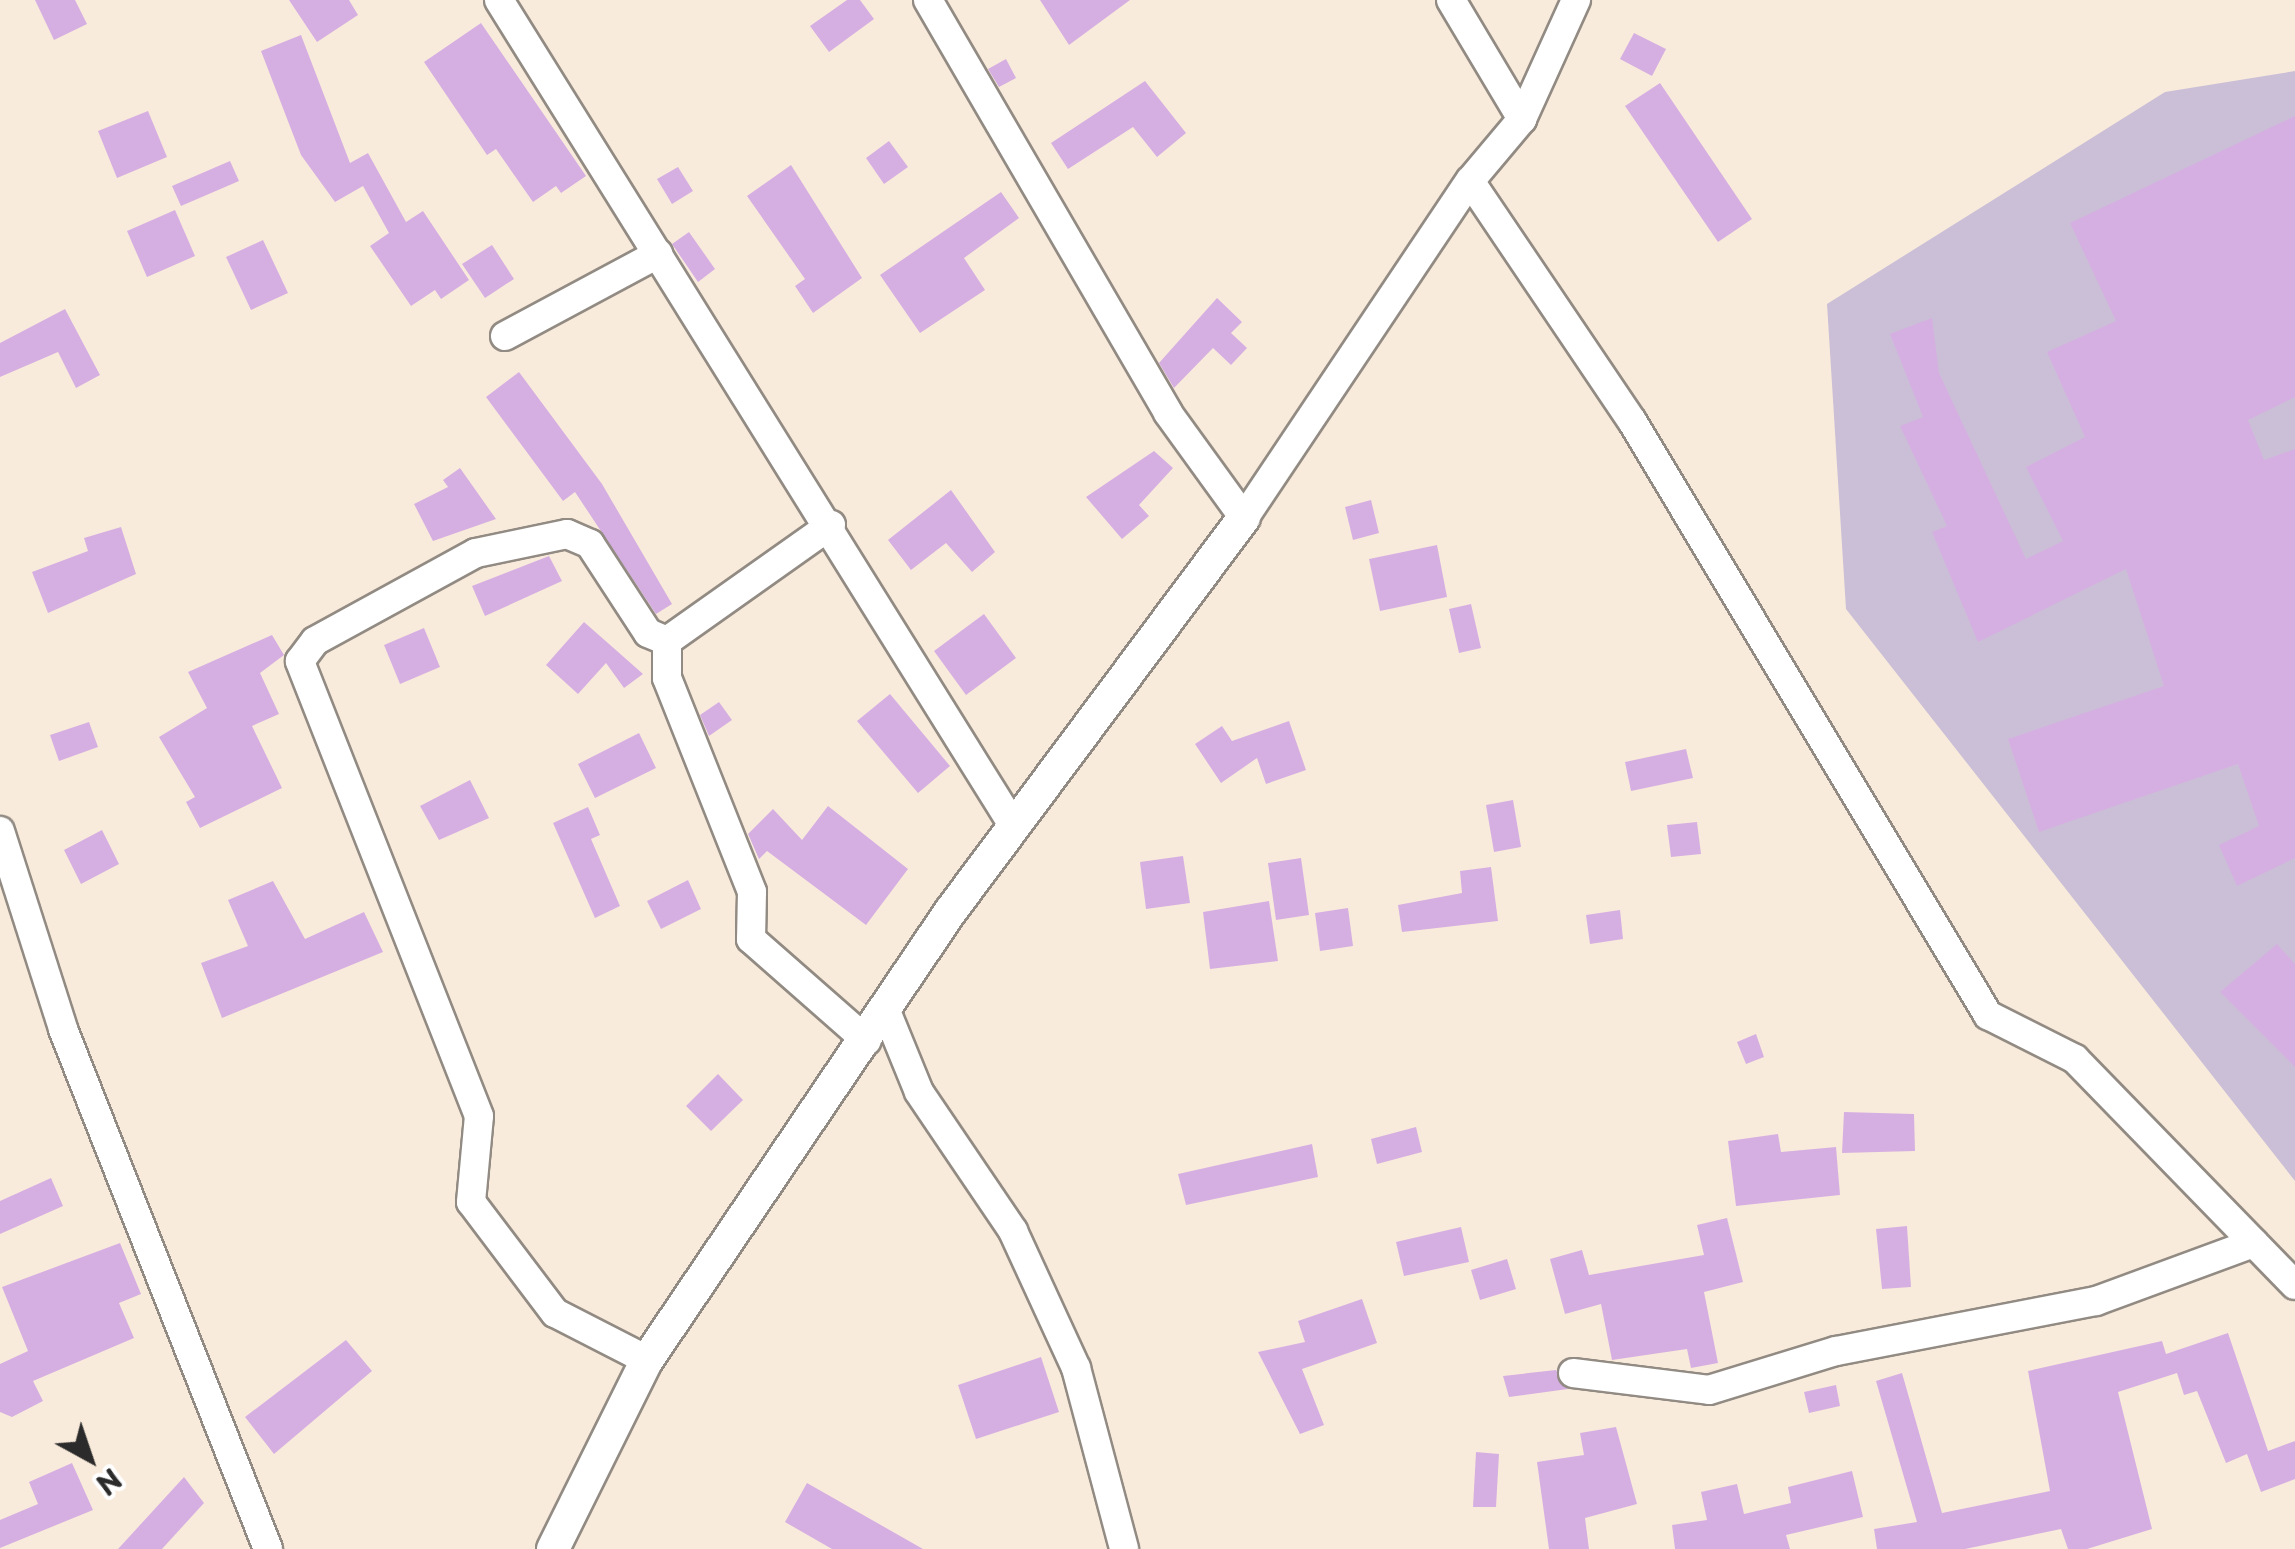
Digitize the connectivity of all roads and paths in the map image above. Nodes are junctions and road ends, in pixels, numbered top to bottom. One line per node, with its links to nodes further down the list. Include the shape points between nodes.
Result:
1 (499, 0): 7 (street)
2 (928, 0): 9 (street, via 1168,413)
3 (1451, 0): 5 (street)
4 (1576, 0): 5 (street)
5 (1522, 119): 6 (street)
6 (1470, 181): 9 (street); 16 (street, via 1632,421 1988,1015 2075,1059)
7 (658, 254): 8 (street); 10 (street)
8 (505, 336)
9 (1244, 518): 12 (street)
10 (832, 525): 11 (street); 12 (street)
11 (666, 641): 15 (street, via 667,678 752,892 752,940); 18 (street, via 648,633 590,544 567,534 476,554 315,641 300,661 479,1116 471,1202 555,1313)
12 (1013, 825): 14 (street)
13 (0, 831): 21 (street, via 62,1029)
14 (886, 1011): 15 (street); 20 (street, via 919,1092 1012,1231 1076,1368)
15 (867, 1041): 18 (street)
16 (2254, 1242): 17 (street); 19 (street, via 2096,1301 1836,1350 1708,1390)
17 (2295, 1285)
18 (647, 1360): 22 (street)
19 (1574, 1373)
20 (1117, 1545)
21 (268, 1549)
22 (553, 1549)

